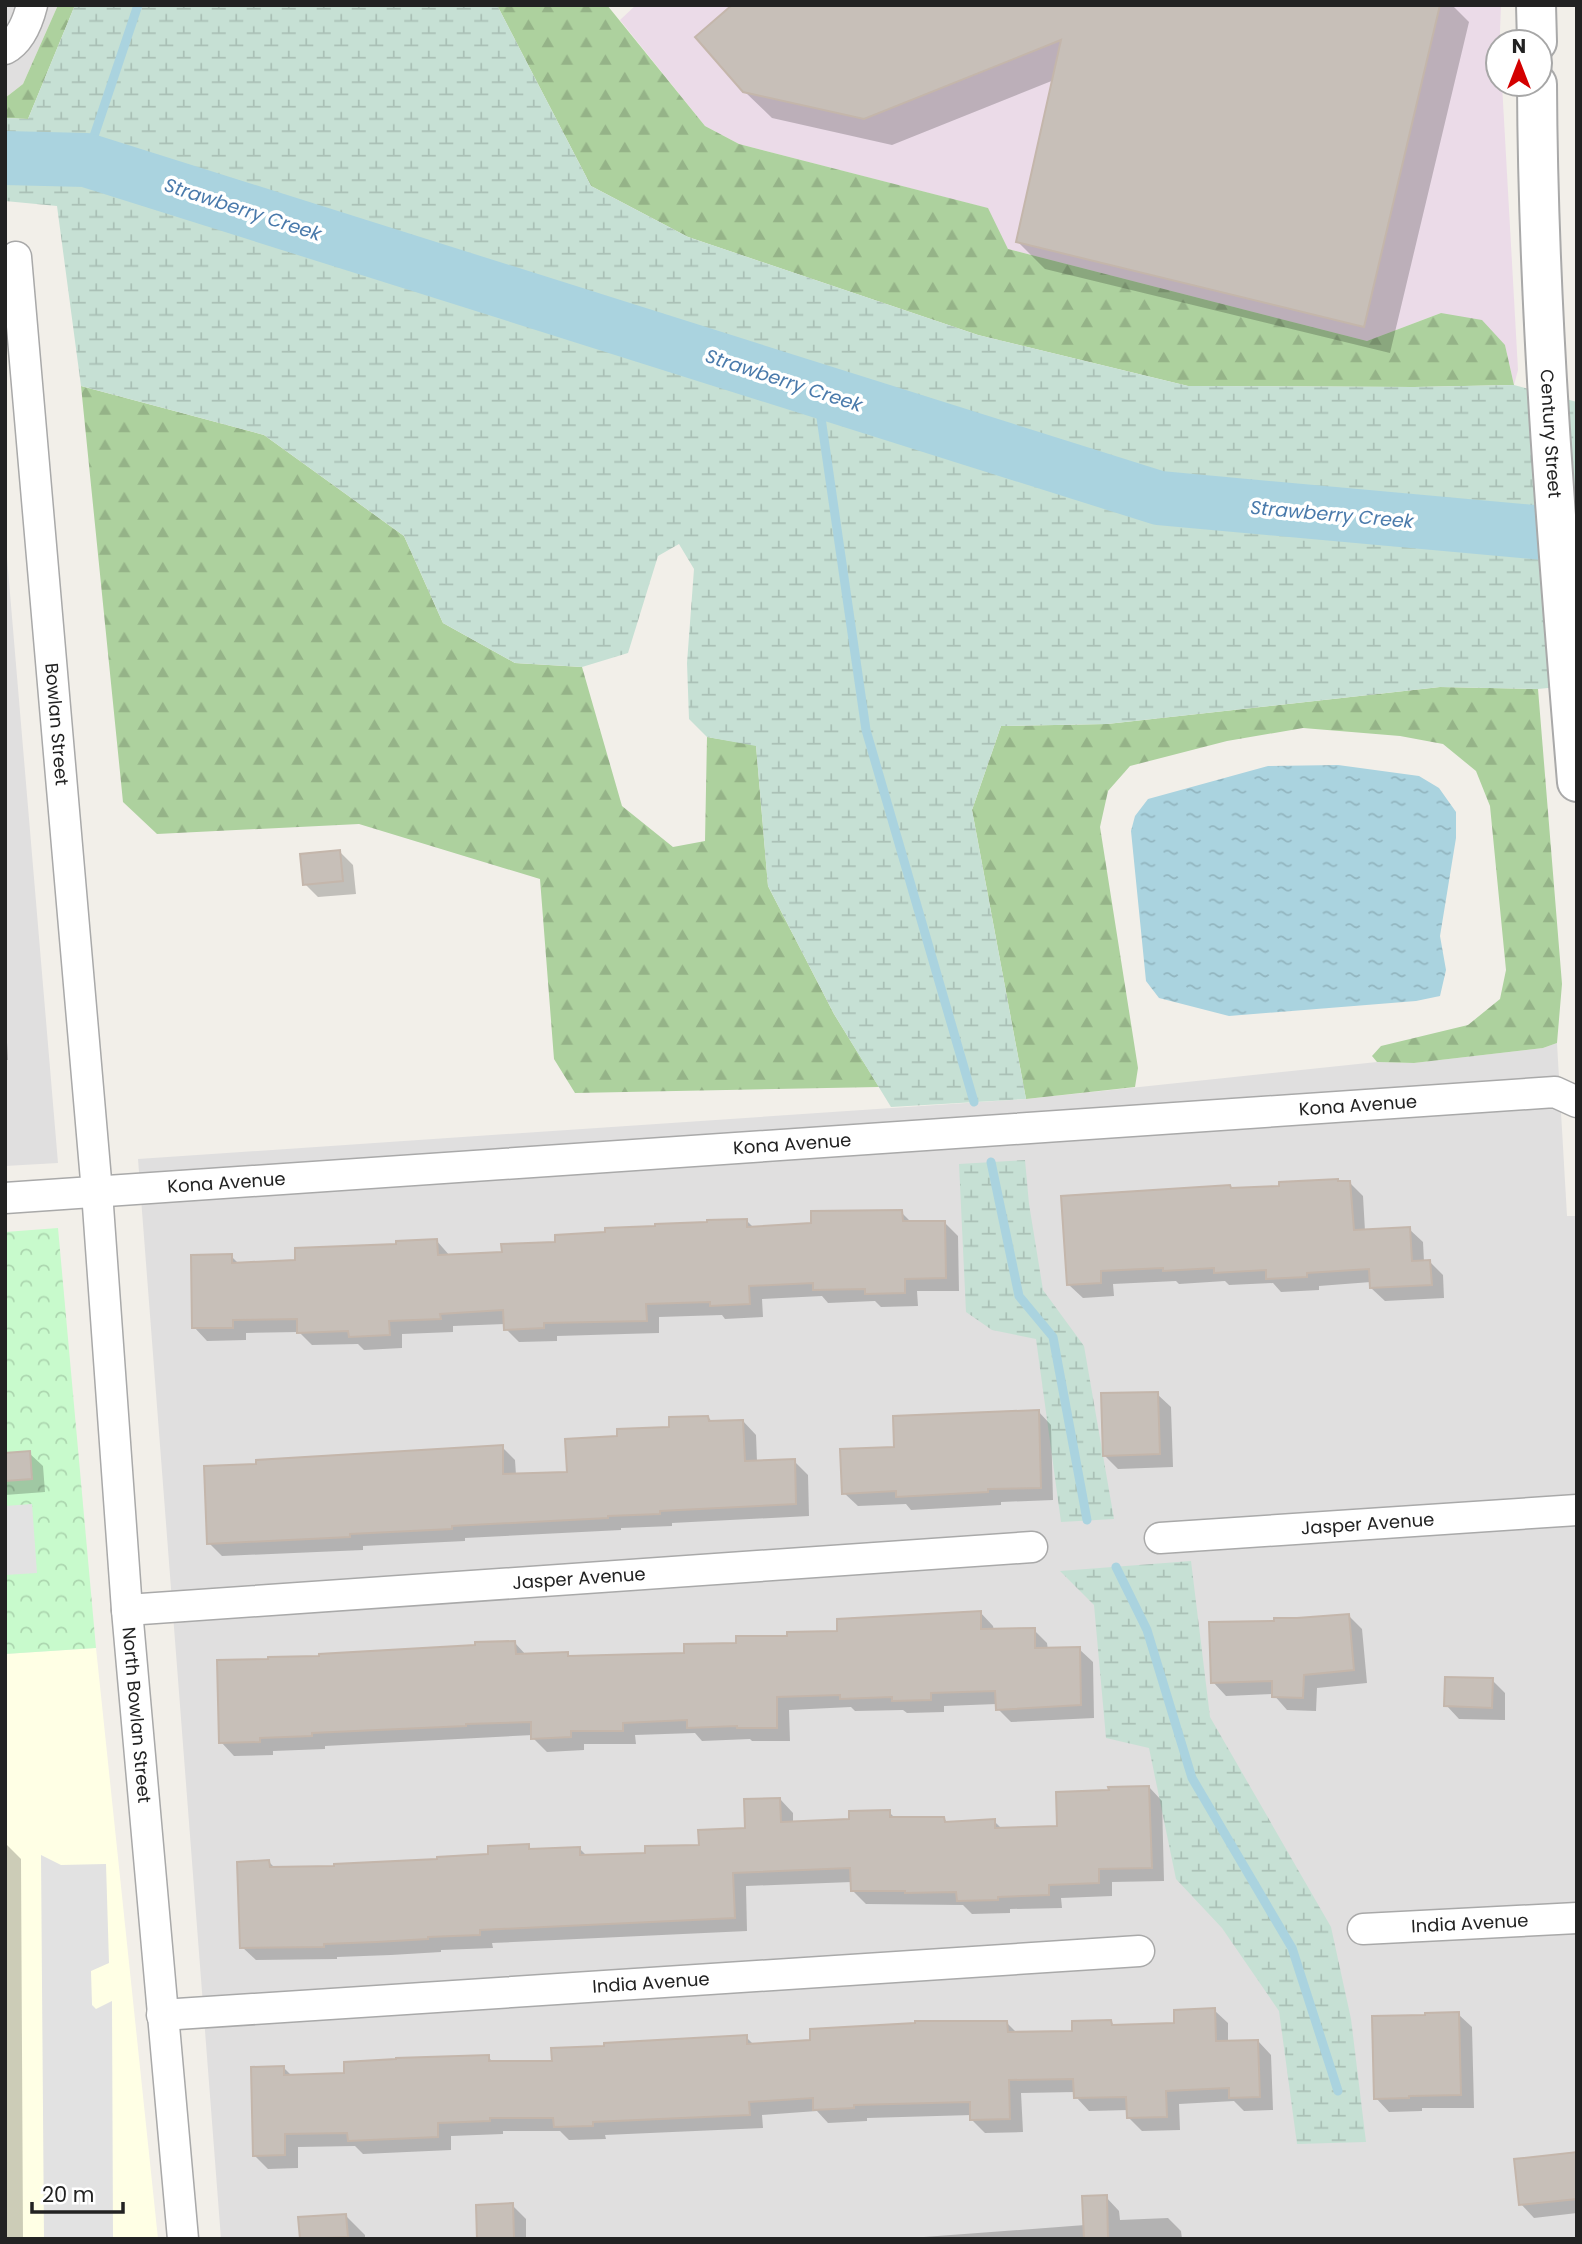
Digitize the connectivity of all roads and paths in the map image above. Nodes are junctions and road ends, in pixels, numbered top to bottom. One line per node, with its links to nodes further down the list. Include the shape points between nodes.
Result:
1 (32, 5): 4 (street, via 28,22)
2 (1536, 5): 3 (street)
3 (1536, 28)
4 (5, 49)
5 (1537, 98): 7 (street, Century Street, via 1548,386)
6 (16, 257): 9 (street, Bowlan Street)
7 (1577, 782)
8 (1577, 1102): 9 (street, Kona Avenue, via 1555,1092)
9 (97, 1192): 10 (street, Kona Avenue); 14 (street, North Bowlan Street)
10 (5, 1198)
11 (1577, 1510): 12 (street, Jasper Avenue)
12 (1160, 1538)
13 (1032, 1547): 14 (street, Jasper Avenue)
14 (127, 1610): 18 (street, North Bowlan Street)
15 (1577, 1917): 16 (street, India Avenue)
16 (1363, 1929)
17 (1139, 1951): 18 (street, India Avenue)
18 (162, 2015): 19 (street, North Bowlan Street)
19 (183, 2239)

